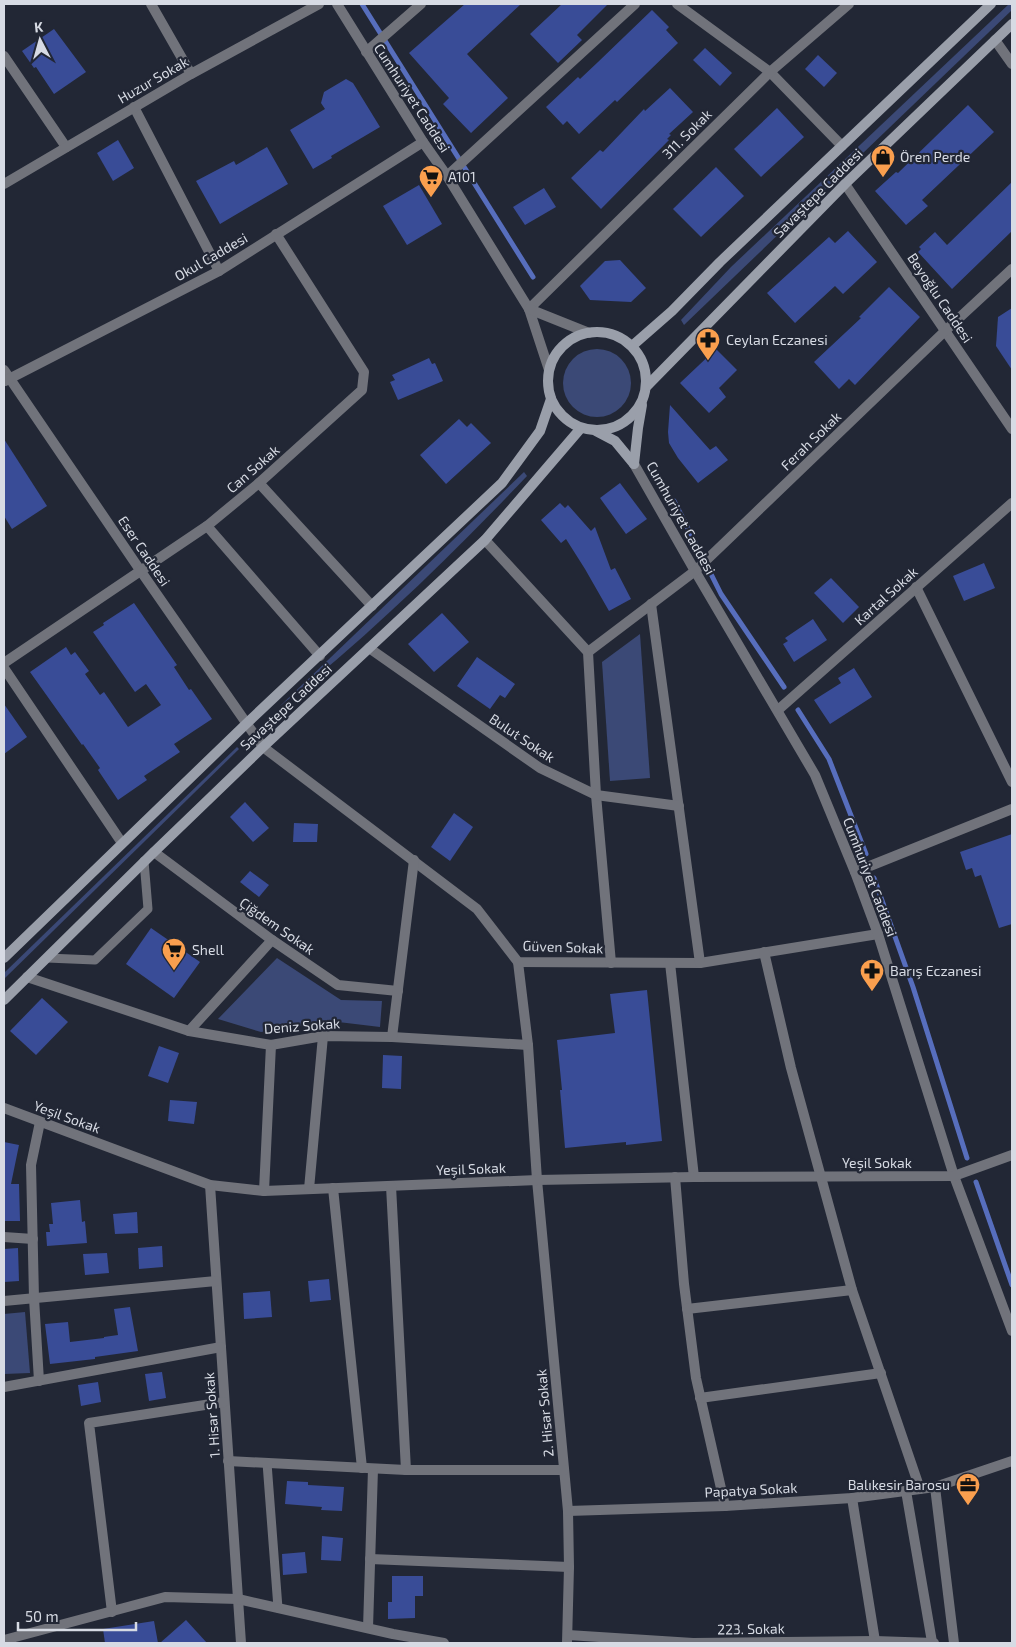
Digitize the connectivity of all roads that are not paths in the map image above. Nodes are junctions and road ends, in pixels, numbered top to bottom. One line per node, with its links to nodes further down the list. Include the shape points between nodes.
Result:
1 (151, 4): 15 (street)
2 (319, 4): 15 (street, Huzur Sokak)
3 (337, 4): 11 (street, Cumhuriyet Caddesi)
4 (421, 4): 11 (street)
5 (635, 4): 20 (street)
6 (677, 4): 14 (street)
7 (849, 4): 14 (street, 311. Sokak)
8 (991, 4): 18 (main road, Savaştepe Caddesi)
9 (1012, 24): 10 (main road, Savaştepe Caddesi)
10 (995, 40): 13 (street); 22 (main road, Savaştepe Caddesi)
11 (366, 52): 17 (street, Cumhuriyet Caddesi)
12 (4, 56): 19 (street)
13 (1012, 64)
14 (770, 72): 18 (street); 26 (street, 311. Sokak)
15 (191, 74): 16 (street, Huzur Sokak)
16 (134, 107): 19 (street, Huzur Sokak); 24 (street)
17 (423, 142): 20 (street, Cumhuriyet Caddesi); 23 (street, Okul Caddesi)
18 (842, 146): 29 (main road, Savaştepe Caddesi)
19 (66, 147): 21 (street, Huzur Sokak)
20 (447, 176): 26 (street, Cumhuriyet Caddesi)
21 (4, 184)
22 (845, 184): 27 (street, Beyoğlu Caddesi); 32 (main road, Savaştepe Caddesi)
23 (276, 234): 24 (street, Okul Caddesi); 39 (street, Can Sokak, via 364,372 362,390)
24 (219, 270): 31 (street, Okul Caddesi)
25 (1012, 270): 27 (street, Ferah Sokak)
26 (528, 309): 28 (street); 30 (street, Cumhuriyet Caddesi)
27 (946, 331): 36 (street, Beyoğlu Caddesi); 44 (street, Ferah Sokak)
28 (589, 333): 29 (main road, via 620,337); 30 (main road, via 575,337 564,346 554,357)
29 (632, 346): 32 (main road, via 646,371)
30 (549, 370): 33 (main road)
31 (6, 377): 43 (street, Eser Caddesi)
32 (647, 386): 34 (main road)
33 (551, 399): 35 (main road, via 568,422); 47 (main road, Savaştepe Caddesi, via 540,431 502,483)
34 (643, 400): 37 (main road, via 624,423); 38 (main road)
35 (581, 428): 37 (main road); 42 (main road, Savaştepe Caddesi)
36 (1012, 429)
37 (596, 431): 38 (main road, via 614,442)
38 (634, 464): 44 (street, Cumhuriyet Caddesi)
39 (259, 483): 41 (street, Can Sokak); 47 (street)
40 (1012, 502): 45 (street, Kartal Sokak)
41 (206, 526): 43 (street, Can Sokak); 50 (street)
42 (485, 540): 48 (main road, Savaştepe Caddesi); 49 (street)
43 (140, 570): 51 (street, Can Sokak); 54 (street, Eser Caddesi)
44 (695, 571): 46 (street, Ferah Sokak); 53 (street, Cumhuriyet Caddesi)
45 (916, 587): 53 (street, Kartal Sokak); 56 (street)
46 (651, 604): 49 (street, Ferah Sokak); 58 (street)
47 (372, 606): 50 (main road, Savaştepe Caddesi)
48 (369, 648): 55 (main road, Savaştepe Caddesi); 57 (street, Bulut Sokak, via 540,768)
49 (588, 652): 57 (street)
50 (320, 656): 54 (main road, Savaştepe Caddesi)
51 (4, 663)
52 (4, 668): 60 (street)
53 (778, 710): 64 (street, Cumhuriyet Caddesi, via 815,775)
54 (246, 724): 55 (street, Eser Caddesi); 60 (main road, Savaştepe Caddesi)
55 (263, 747): 61 (main road, Savaştepe Caddesi); 62 (street, Güven Sokak)
56 (1012, 782)
57 (596, 795): 58 (street, Bulut Sokak); 71 (street)
58 (679, 806): 73 (street)
59 (1012, 809): 64 (street)
60 (122, 843): 68 (main road, Savaştepe Caddesi)
61 (154, 852): 63 (main road, Savaştepe Caddesi); 66 (street, Çiğdem Sokak)
62 (414, 860): 70 (street, Güven Sokak, via 477,909); 75 (street)
63 (144, 862): 69 (main road, Savaştepe Caddesi); 69 (lane, via 148,909 95,960)
64 (855, 872): 65 (street, Cumhuriyet Caddesi)
65 (878, 934): 67 (street, Güven Sokak); 86 (street, Cumhuriyet Caddesi)
66 (272, 940): 75 (street, Çiğdem Sokak, via 338,985); 77 (street)
67 (764, 952): 73 (street, Güven Sokak); 85 (street, via 791,1068)
68 (5, 953)
69 (47, 958): 74 (main road, Savaştepe Caddesi)
70 (518, 962): 71 (street, Güven Sokak); 81 (street, 2. Hisar Sokak)
71 (610, 963): 72 (street, Güven Sokak)
72 (670, 963): 73 (street, Güven Sokak); 88 (street)
73 (700, 963)
74 (27, 978): 76 (main road, Savaştepe Caddesi); 77 (street, Deniz Sokak)
75 (398, 992): 79 (street)
76 (4, 1000)
77 (189, 1031): 80 (street, Deniz Sokak)
78 (323, 1036): 79 (street, Deniz Sokak); 80 (street, Deniz Sokak); 93 (street)
79 (392, 1037): 81 (street, Deniz Sokak)
80 (271, 1044): 94 (street)
81 (528, 1045): 89 (street, 2. Hisar Sokak)
82 (4, 1108): 83 (street, Yeşil Sokak)
83 (40, 1122): 90 (street, Yeşil Sokak); 96 (street, via 31,1165)
84 (1012, 1155): 86 (street, Yeşil Sokak)
85 (822, 1176): 86 (street, Yeşil Sokak); 88 (street, Yeşil Sokak); 98 (street)
86 (954, 1176): 102 (street, Cumhuriyet Caddesi)
87 (675, 1177): 88 (street, Yeşil Sokak); 89 (street, Yeşil Sokak); 101 (street)
88 (694, 1177)
89 (537, 1180): 91 (street, Yeşil Sokak); 115 (street, 2. Hisar Sokak)
90 (210, 1185): 94 (street, Yeşil Sokak); 97 (street, 1. Hisar Sokak)
91 (391, 1186): 92 (street, Yeşil Sokak); 114 (street)
92 (332, 1188): 93 (street, Yeşil Sokak); 112 (street)
93 (309, 1189): 94 (street, Yeşil Sokak)
94 (264, 1191)
95 (4, 1237): 96 (street)
96 (33, 1239): 99 (street)
97 (216, 1281): 99 (street); 103 (street, 1. Hisar Sokak)
98 (852, 1290): 101 (street); 104 (street)
99 (34, 1298): 100 (street); 105 (street)
100 (4, 1301)
101 (687, 1309): 107 (street)
102 (1012, 1331)
103 (221, 1347): 105 (street); 108 (street, 1. Hisar Sokak)
104 (881, 1373): 107 (street); 117 (street)
105 (39, 1381): 106 (street)
106 (4, 1387)
107 (700, 1398): 120 (street)
108 (224, 1402): 109 (street, 1. Hisar Sokak); 126 (street, via 89,1423)
109 (228, 1461): 111 (street); 124 (street, 1. Hisar Sokak)
110 (1012, 1461): 116 (street, Papatya Sokak)
111 (267, 1463): 112 (street); 125 (lane)
112 (362, 1468): 113 (street)
113 (373, 1469): 114 (street); 122 (street)
114 (406, 1470): 115 (street)
115 (564, 1470): 121 (street, 2. Hisar Sokak)
116 (935, 1487): 117 (street, Papatya Sokak); 137 (street)
117 (920, 1489): 118 (street, Papatya Sokak)
118 (906, 1491): 119 (street, Papatya Sokak); 136 (street)
119 (852, 1498): 120 (street, Papatya Sokak); 131 (street)
120 (725, 1506): 121 (street, Papatya Sokak)
121 (568, 1511): 123 (street, 2. Hisar Sokak)
122 (370, 1559): 123 (street); 127 (street)
123 (569, 1567): 129 (street, 2. Hisar Sokak)
124 (238, 1599): 125 (street); 126 (street, via 165,1597); 133 (street, 1. Hisar Sokak)
125 (278, 1608): 127 (street)
126 (112, 1612): 130 (street)
127 (368, 1628): 128 (street)
128 (392, 1638): 134 (street)
129 (568, 1639): 135 (street, 223. Sokak)
130 (4, 1640)
131 (875, 1641): 132 (street, 223. Sokak); 135 (street, 223. Sokak)
132 (901, 1642): 136 (street, 223. Sokak)
133 (241, 1643)
134 (444, 1643)
135 (693, 1643)
136 (933, 1643)
137 (954, 1643)

